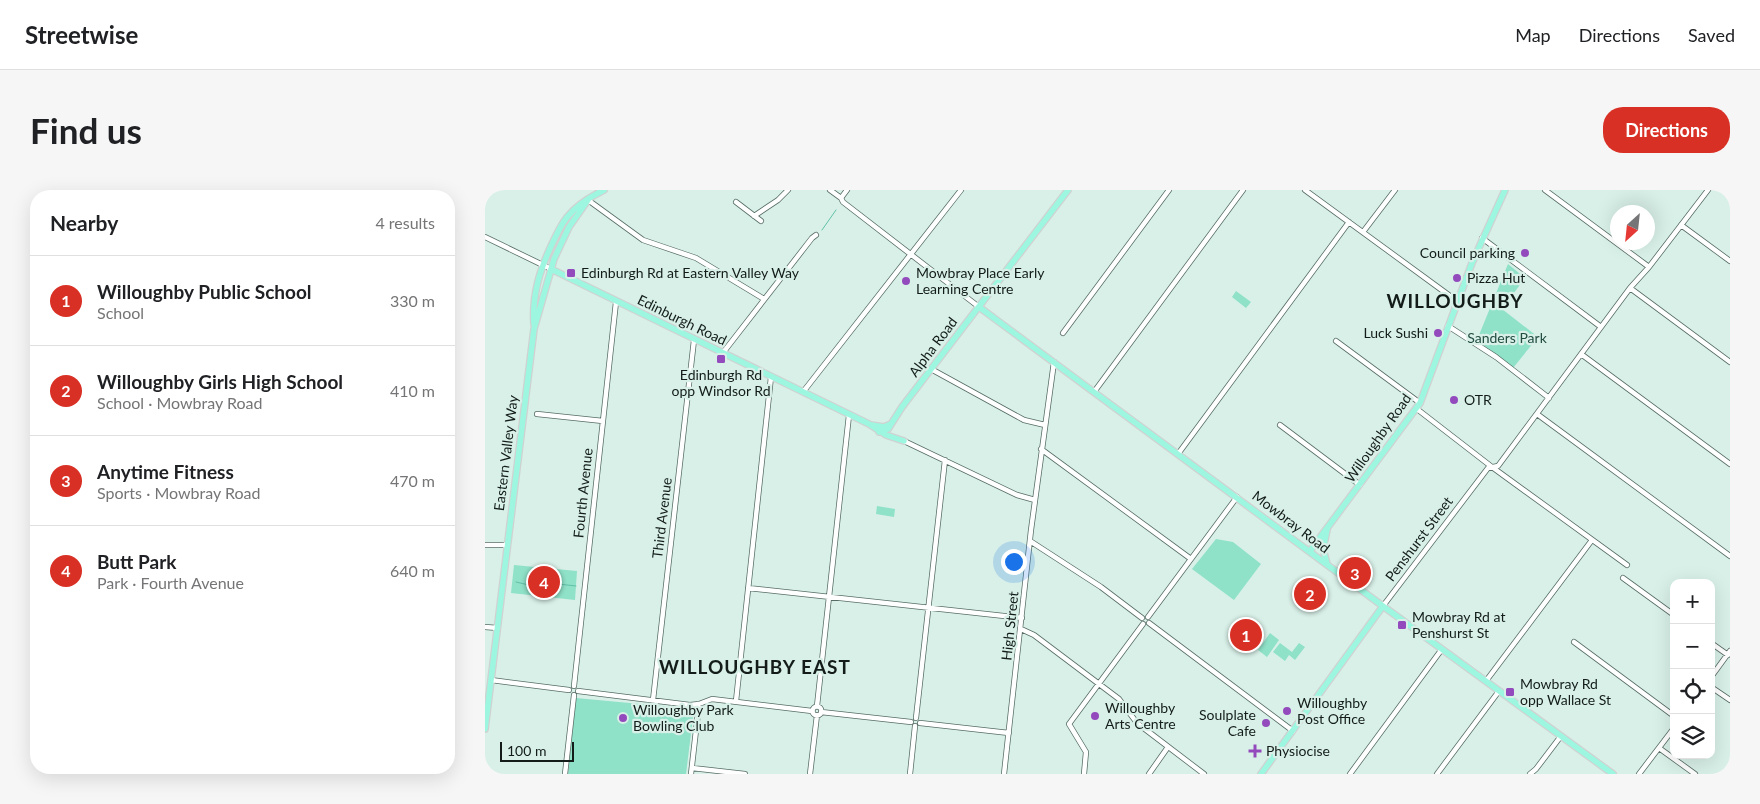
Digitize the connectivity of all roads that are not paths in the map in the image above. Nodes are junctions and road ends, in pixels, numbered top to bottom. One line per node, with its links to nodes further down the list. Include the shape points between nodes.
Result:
1 (604, 190): 15 (main road, Eastern Valley Way)
2 (788, 190): 17 (street)
3 (830, 190): 14 (street)
4 (847, 190): 14 (street)
5 (961, 190): 25 (street)
6 (1068, 190): 34 (main road, Alpha Road)
7 (1169, 190): 38 (street)
8 (1243, 190): 48 (street)
9 (1305, 190): 19 (street)
10 (1395, 190): 21 (street)
11 (1505, 190): 24 (main road, Willoughby Road)
12 (1545, 190): 28 (street)
13 (1708, 190): 20 (street, Penshurst Street)
14 (841, 198): 25 (street)
15 (588, 200): 27 (main road, Eastern Valley Way, via 568,216); 29 (main road, Eastern Valley Way, via 569,227); 31 (street, via 643,240 696,258)
16 (736, 202): 17 (street)
17 (754, 216): 18 (street)
18 (761, 222)
19 (1349, 222): 21 (street); 63 (street)
20 (1681, 225): 26 (street); 28 (street, Penshurst Street)
21 (1363, 232): 32 (street)
22 (816, 235): 31 (street)
23 (485, 237): 27 (street, Edinburgh Road)
24 (1482, 238): 32 (main road, Willoughby Road); 36 (street)
25 (911, 255): 34 (street); 47 (street)
26 (1730, 261)
27 (543, 265): 29 (street, Edinburgh Road); 37 (main road, Eastern Valley Way, via 534,295)
28 (1649, 267): 30 (street, Penshurst Street)
29 (551, 269): 33 (main road, Edinburgh Road); 37 (main road, Eastern Valley Way)
30 (1630, 288): 36 (street, Penshurst Street); 44 (street)
31 (764, 299): 41 (street)
32 (1458, 299): 35 (main road, Willoughby Road)
33 (616, 302): 39 (main road, Edinburgh Road); 54 (street, Fourth Avenue)
34 (979, 307): 43 (main road, Mowbray Road); 45 (main road, Alpha Road)
35 (1448, 326): 49 (street, via 1496,357); 50 (main road, Willoughby Road)
36 (1601, 327): 42 (street, Penshurst Street)
37 (534, 329): 73 (main road, Eastern Valley Way)
38 (1063, 333)
39 (694, 340): 41 (main road, Edinburgh Road); 106 (street, Third Avenue)
40 (1336, 341): 50 (street)
41 (722, 354): 46 (main road, Edinburgh Road)
42 (1581, 354): 49 (street, Penshurst Street); 65 (street)
43 (1054, 362): 48 (main road, Mowbray Road); 57 (street, High Street)
44 (1730, 362)
45 (931, 369): 55 (main road, Alpha Road); 57 (street, via 1024,420)
46 (771, 377): 47 (main road, Edinburgh Road); 81 (street)
47 (803, 392): 53 (main road, Edinburgh Road)
48 (1094, 392): 63 (main road, Mowbray Road)
49 (1549, 398): 52 (street, Penshurst Street)
50 (1418, 406): 66 (street); 67 (main road, Willoughby Road)
51 (537, 414): 54 (street)
52 (1537, 414): 66 (street, Penshurst Street, via 1498,466); 76 (street)
53 (849, 415): 56 (main road, Edinburgh Road); 82 (street)
54 (603, 421): 102 (street, Fourth Avenue)
55 (891, 424): 56 (main road, via 884,427); 59 (main road, Alpha Road); 60 (main road, via 891,431)
56 (872, 425): 59 (main road, Edinburgh Road)
57 (1045, 425): 62 (street, High Street)
58 (1280, 425): 67 (street)
59 (882, 431): 60 (main road); 61 (main road)
60 (896, 436): 61 (main road)
61 (904, 442): 64 (street)
62 (1041, 449): 69 (street, High Street); 77 (street)
63 (1177, 454): 68 (main road, Mowbray Road)
64 (945, 460): 69 (street, via 1017,495); 84 (street)
65 (1730, 464)
66 (1492, 467): 71 (street); 83 (street, Penshurst Street, via 1486,470)
67 (1360, 485): 70 (main road, Willoughby Road)
68 (1237, 497): 75 (main road, Mowbray Road); 77 (street)
69 (1035, 500): 72 (street, High Street)
70 (1327, 528): 75 (main road, Willoughby Road); 78 (main road, via 1323,550)
71 (1592, 540): 79 (street); 100 (street)
72 (1030, 541): 87 (street, High Street); 88 (street)
73 (508, 544): 74 (street); 92 (main road, Eastern Valley Way)
74 (485, 545)
75 (1310, 551): 78 (main road, Mowbray Road)
76 (1730, 556)
77 (1191, 559): 86 (street)
78 (1330, 566): 83 (main road, Mowbray Road)
79 (1627, 566)
80 (1623, 578): 85 (street)
81 (748, 588): 82 (street); 108 (street)
82 (829, 596): 84 (street); 111 (street)
83 (1383, 606): 96 (main road, Mowbray Road); 119 (main road, Penshurst Street)
84 (928, 607): 87 (street); 115 (street)
85 (1670, 613)
86 (1148, 617): 88 (street); 89 (street)
87 (1022, 618): 93 (street, High Street)
88 (1142, 618): 90 (street)
89 (1149, 623): 90 (street); 119 (street)
90 (1143, 624): 101 (street)
91 (485, 627): 92 (street)
92 (498, 628): 99 (main road, Eastern Valley Way)
93 (1021, 629): 101 (street, via 1037,637); 120 (street, High Street)
94 (1574, 642): 114 (street)
95 (1715, 645): 97 (street)
96 (1442, 649): 100 (main road, Mowbray Road); 136 (street)
97 (1729, 653): 98 (street)
98 (1715, 672)
99 (491, 680): 102 (street); 109 (main road, Eastern Valley Way)
100 (1486, 681): 104 (main road, Mowbray Road)
101 (1098, 684): 123 (street, via 1120,700 1137,723); 132 (street, via 1069,724 1086,752)
102 (571, 688): 105 (street, via 577,688)
103 (1715, 690): 107 (street)
104 (1499, 691): 122 (main road, Mowbray Road); 137 (street)
105 (576, 693): 106 (street); 126 (street)
106 (653, 700): 110 (street)
107 (1730, 700)
108 (736, 701): 110 (street, via 712,699); 112 (street)
109 (487, 704): 118 (main road, Eastern Valley Way)
110 (699, 704): 125 (street)
111 (817, 706): 112 (street); 113 (street)
112 (812, 710): 113 (street, via 813,714)
113 (819, 714): 117 (street); 129 (street)
114 (1671, 714)
115 (916, 718): 116 (street); 117 (street)
116 (920, 723): 117 (street); 120 (street)
117 (913, 724): 130 (street)
118 (485, 729)
119 (1293, 731): 135 (main road, Penshurst Street)
120 (1009, 733): 131 (street, High Street)
121 (1670, 733): 124 (street)
122 (1561, 736): 138 (street); 139 (main road, Mowbray Road)
123 (1168, 747): 133 (street); 134 (street)
124 (1659, 748): 140 (street); 141 (street)
125 (692, 768): 127 (street); 128 (street)
126 (565, 774)
127 (691, 774)
128 (745, 774)
129 (810, 774)
130 (909, 774)
131 (1004, 774)
132 (1084, 774)
133 (1149, 774)
134 (1204, 774)
135 (1261, 774)
136 (1349, 774)
137 (1437, 774)
138 (1530, 774)
139 (1613, 774)
140 (1639, 774)
141 (1695, 774)

